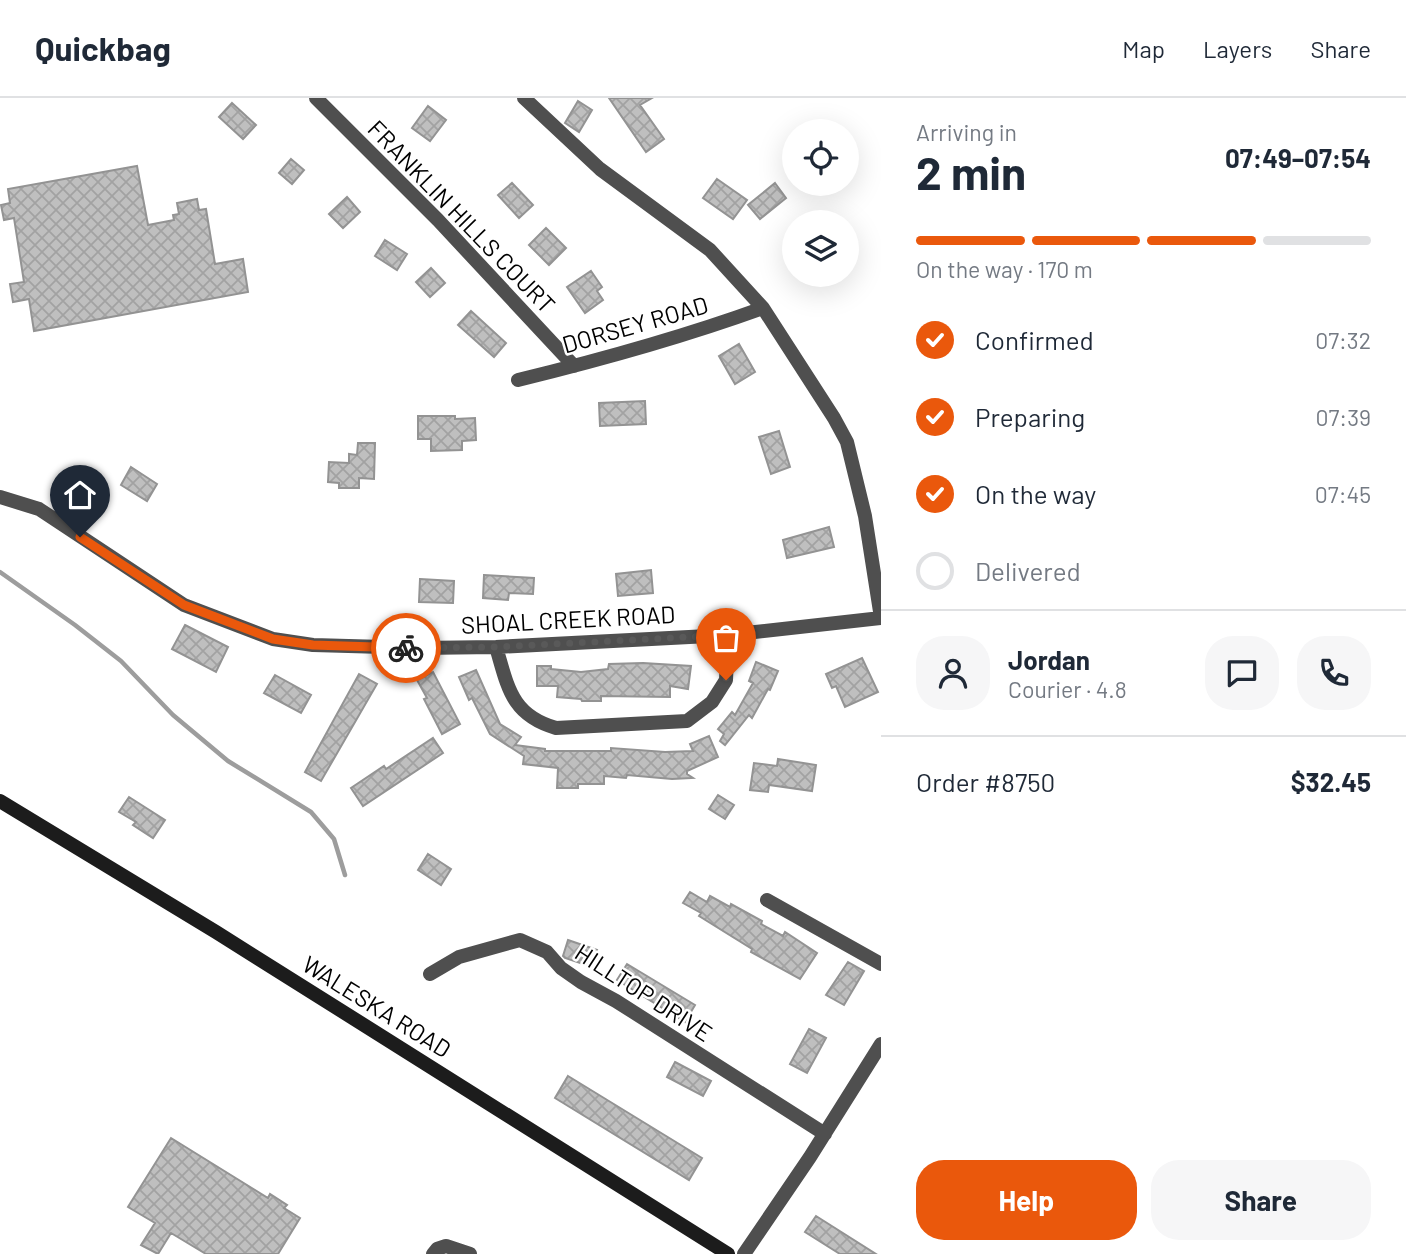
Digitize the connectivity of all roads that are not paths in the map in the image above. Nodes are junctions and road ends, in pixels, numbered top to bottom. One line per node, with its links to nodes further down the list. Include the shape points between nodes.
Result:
1 (316, 98): 4 (street, FRANKLIN HILLS COURT)
2 (524, 98): 3 (street, via 600,169 710,250)
3 (763, 308): 4 (street, DORSEY ROAD); 7 (street, via 847,442 865,516)
4 (574, 366): 5 (street, DORSEY ROAD)
5 (518, 380)
6 (0, 497): 9 (street, SHOAL CREEK ROAD, via 39,509 184,605 273,639 313,645)
7 (881, 618): 8 (street, SHOAL CREEK ROAD)
8 (728, 635): 9 (street, SHOAL CREEK ROAD); 9 (street, via 726,680 712,702 687,721 556,727 537,722 511,697)
9 (496, 647)
10 (0, 801): 18 (main road, WALESKA ROAD)
11 (767, 900): 12 (street)
12 (881, 964)
13 (430, 974): 15 (street, HILLTOP DRIVE, via 458,957 520,940 547,952 581,982)
14 (881, 1044): 15 (street)
15 (825, 1133): 19 (street)
16 (433, 1254): 17 (street, via 446,1246)
17 (470, 1254)
18 (728, 1254)
19 (744, 1254)

